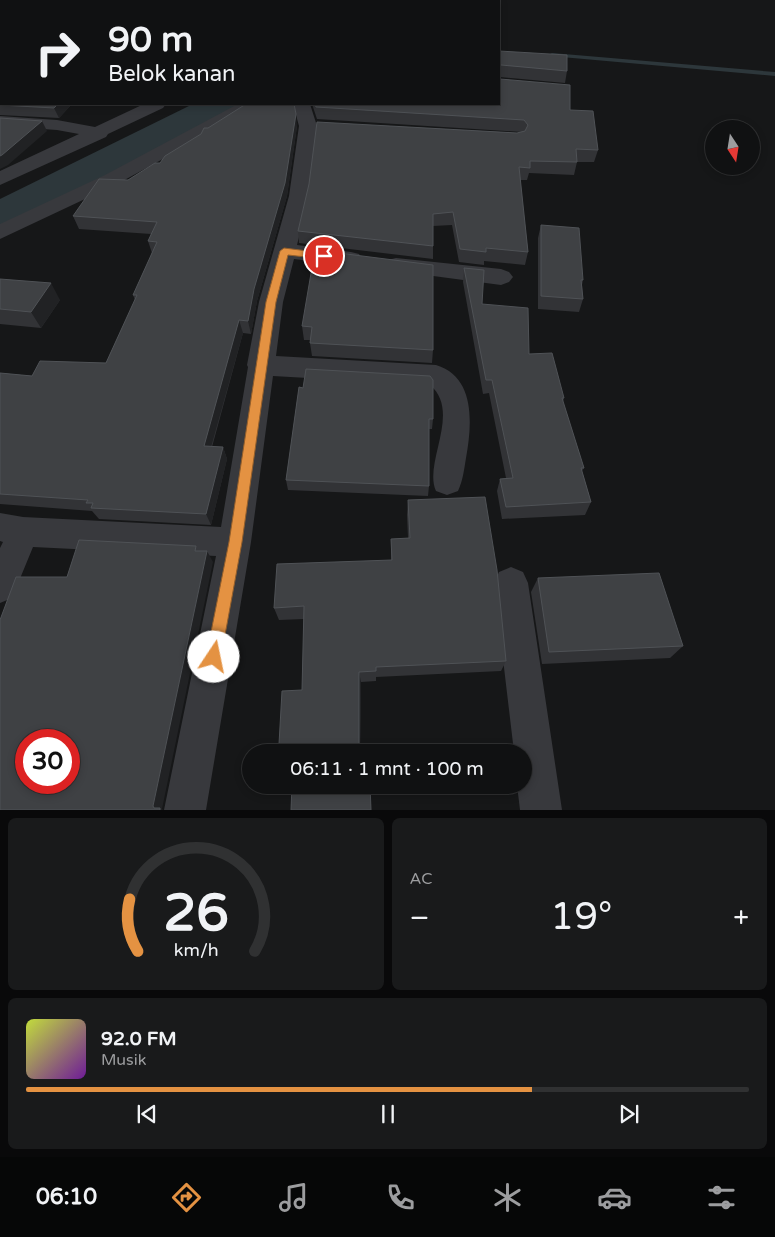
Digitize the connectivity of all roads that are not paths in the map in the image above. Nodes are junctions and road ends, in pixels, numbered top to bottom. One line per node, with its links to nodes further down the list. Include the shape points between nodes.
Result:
1 (155, 105): 5 (street)
2 (248, 105): 7 (street, via 112,179)
3 (313, 119): 8 (street)
4 (0, 121): 5 (street)
5 (100, 132): 6 (street)
6 (3, 176)
7 (0, 232)
8 (284, 251): 9 (street); 10 (street)
9 (501, 277)
10 (260, 365): 11 (street, via 436,375 445,380 451,388 457,411); 13 (street)
11 (447, 482)
12 (11, 530): 13 (street); 15 (street)
13 (235, 542): 16 (street)
14 (511, 583): 17 (street)
15 (0, 587)
16 (185, 810)
17 (541, 810)

